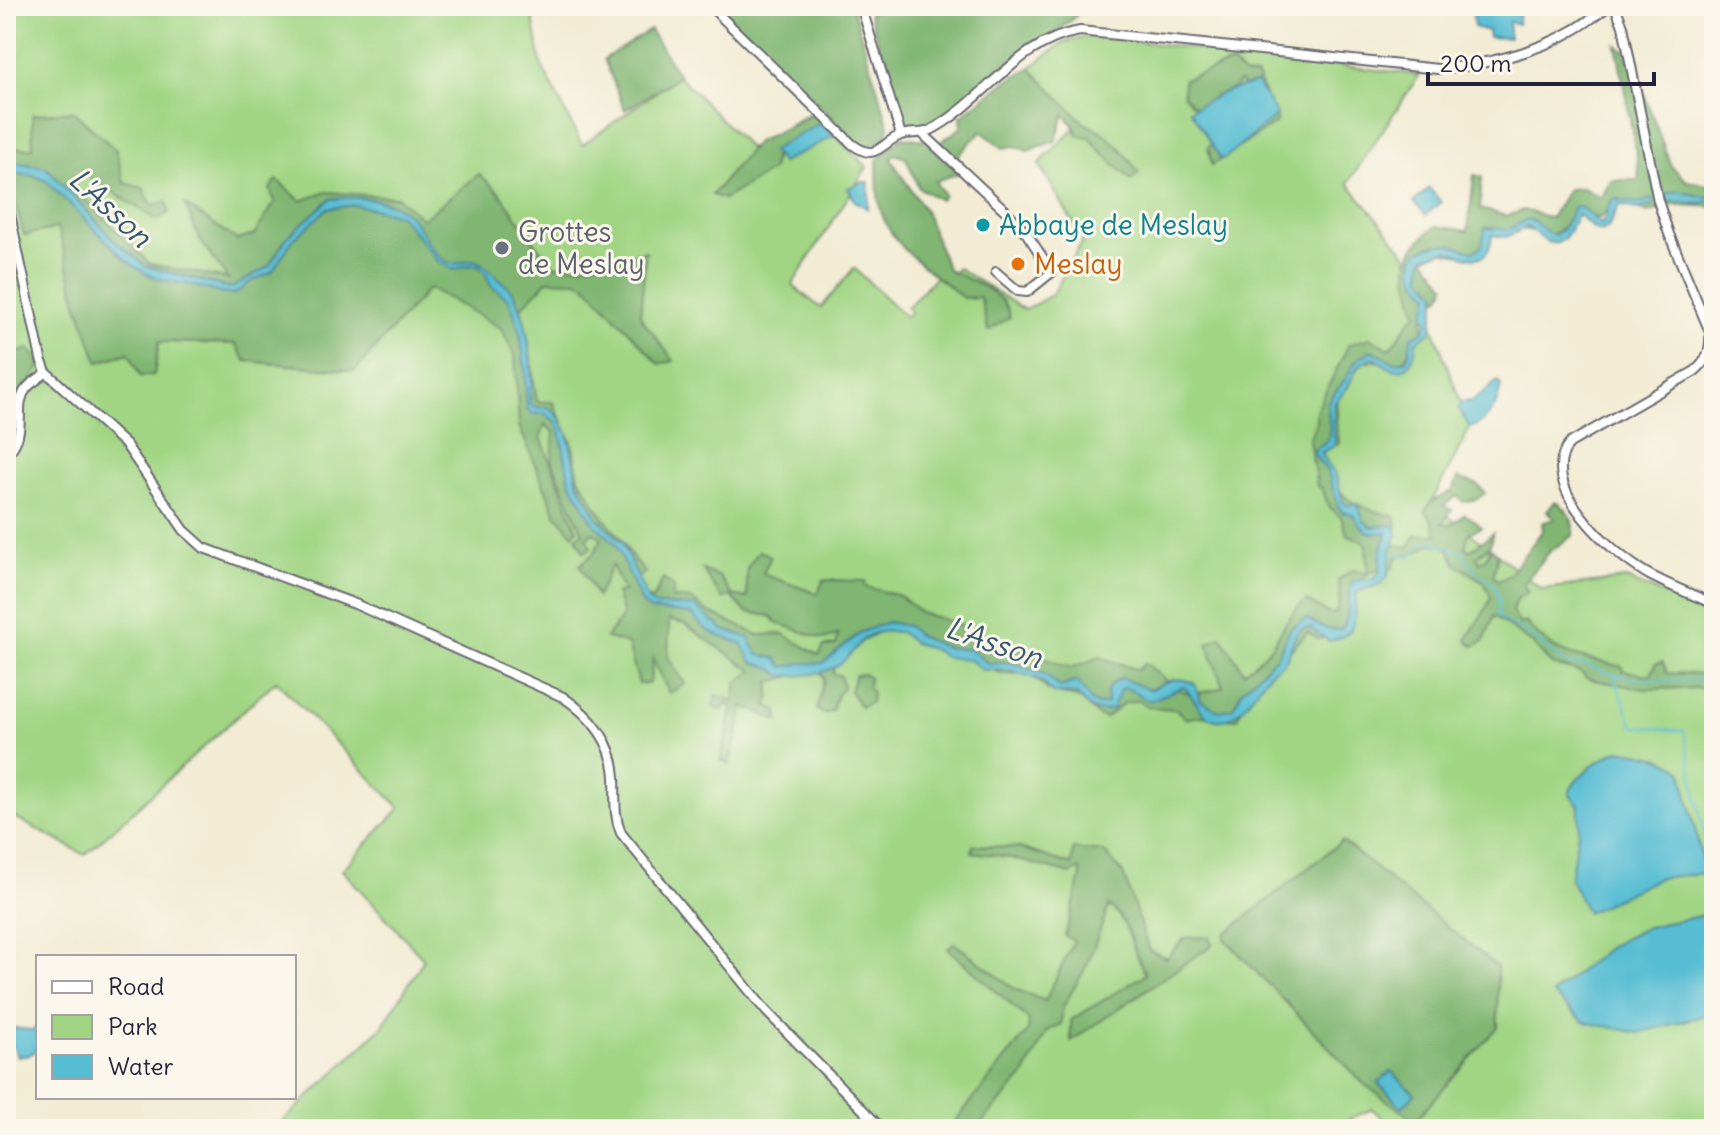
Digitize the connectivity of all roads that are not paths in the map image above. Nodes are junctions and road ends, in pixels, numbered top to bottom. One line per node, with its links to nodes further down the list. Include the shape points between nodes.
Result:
1 (710, 6): 5 (street, via 859,149 878,150)
2 (861, 6): 5 (street)
3 (1612, 6): 4 (street, via 1545,45 1474,66 1438,69 1080,31 1061,34 1035,46 951,116); 8 (street, via 1623,26 1658,201 1710,332)
4 (922, 133): 5 (street); 7 (street, via 1008,213 1052,272 1027,292 1018,291)
5 (901, 135)
6 (6, 196): 9 (street)
7 (996, 272)
8 (1711, 356): 11 (street, via 1695,371 1570,443 1561,453 1559,473 1574,507 1629,562)
9 (46, 372): 10 (street, via 21,399 19,434 14,447); 12 (street, via 126,445 184,530 204,548 355,604 563,697 584,712 614,762 615,818 621,833 766,1011)
10 (6, 450)
11 (1714, 604)
12 (882, 1129)

